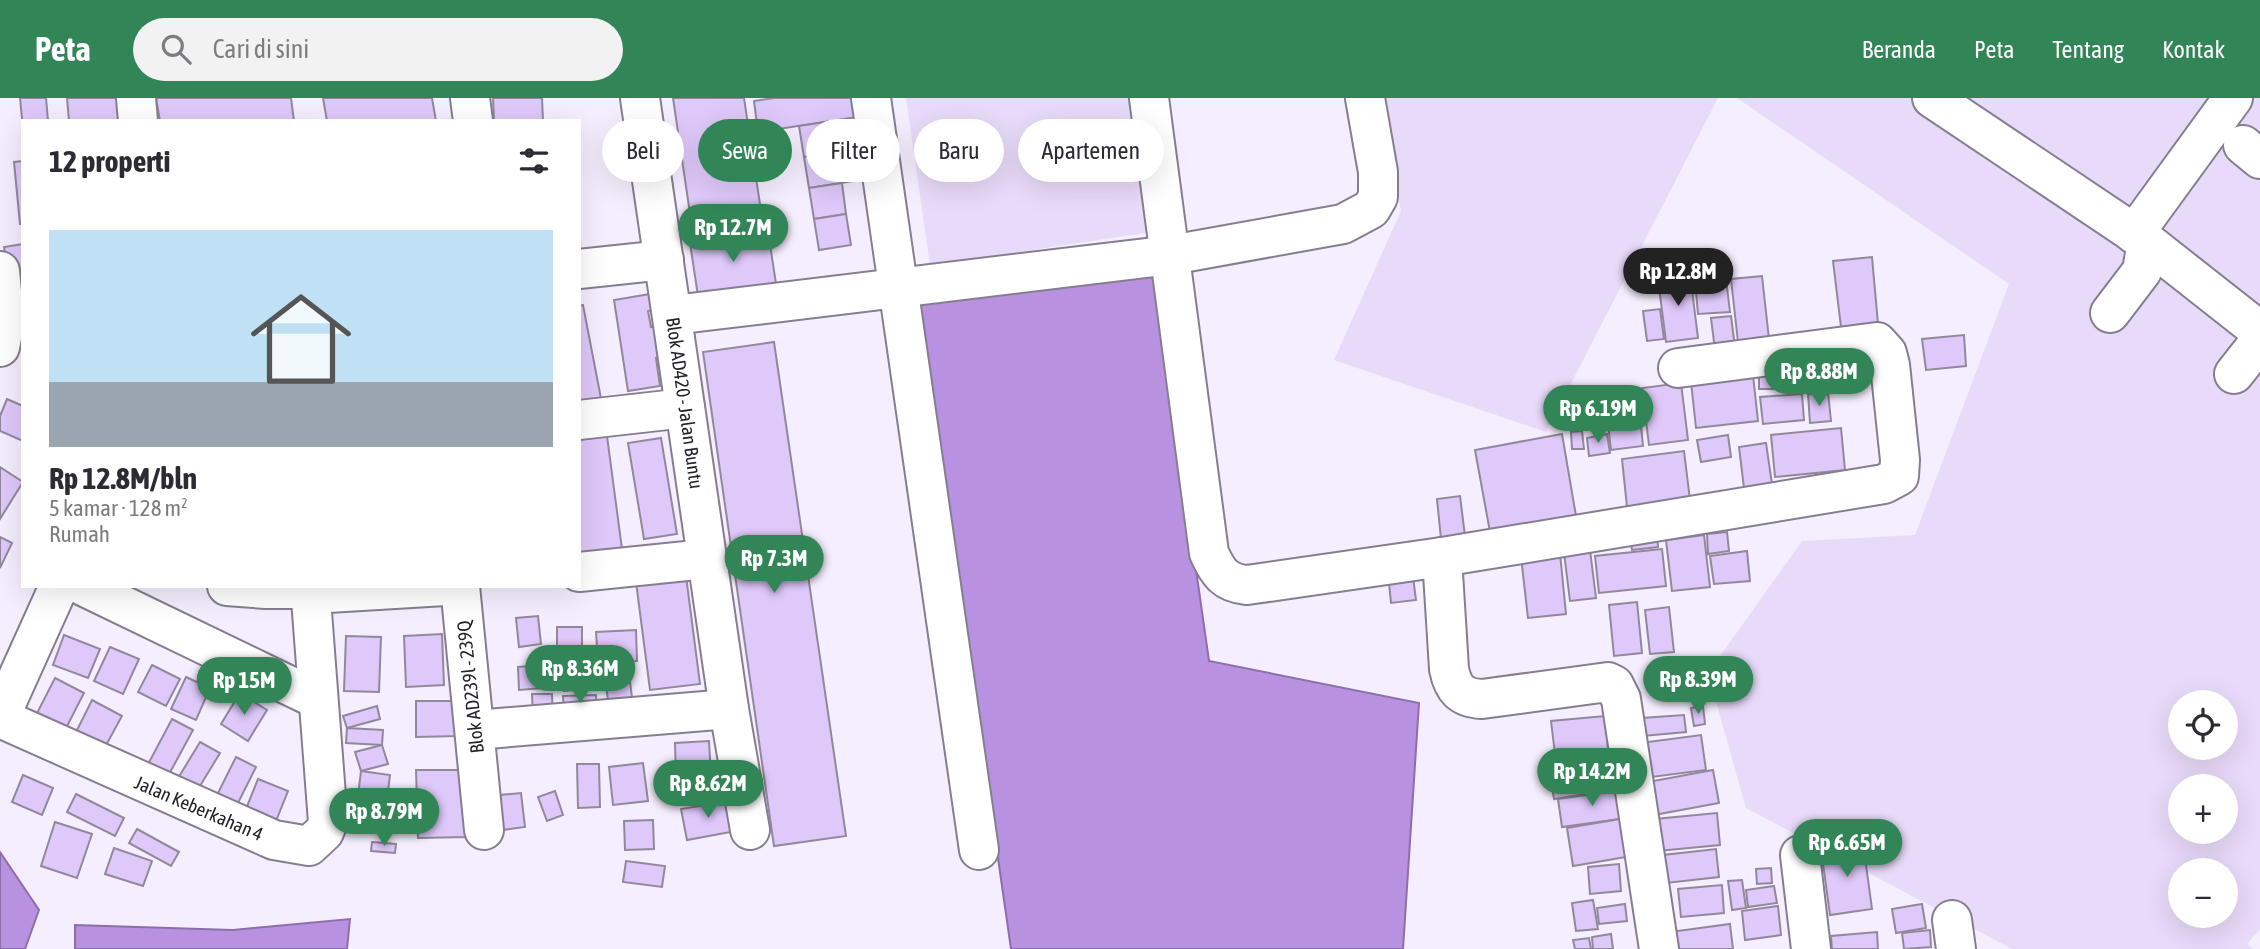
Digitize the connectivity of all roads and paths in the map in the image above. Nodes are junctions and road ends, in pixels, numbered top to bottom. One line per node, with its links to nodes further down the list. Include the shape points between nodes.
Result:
1 (136, 98): 9 (street)
2 (470, 98): 10 (street)
3 (640, 98): 13 (street, Blok AD420 - Jalan Buntu)
4 (870, 98): 16 (street)
5 (1149, 98): 12 (street)
6 (1365, 98): 12 (street, via 1378,172 1378,197 1371,209 1343,224)
7 (1932, 98): 11 (street)
8 (2233, 98): 11 (street)
9 (138, 119)
10 (473, 119)
11 (2141, 238): 17 (street, via 2142,271); 20 (street)
12 (1171, 255): 16 (street); 26 (street, via 1209,554 1217,572 1226,580 1247,585)
13 (664, 260): 14 (street); 18 (street, Blok AD420 - Jalan Buntu)
14 (581, 269)
15 (0, 271): 19 (street)
16 (899, 288): 18 (street); 41 (street)
17 (2110, 313)
18 (673, 315): 24 (street, Blok AD420 - Jalan Buntu)
19 (9, 330)
20 (2260, 331)
21 (2260, 341): 23 (street)
22 (1678, 368): 26 (street, via 1877,342 1890,365 1899,476 1884,484)
23 (2234, 374)
24 (685, 408): 25 (street); 27 (street, Blok AD420 - Jalan Buntu)
25 (581, 420)
26 (1442, 557): 43 (street, via 1449,669 1460,694 1482,699 1608,682 1617,688)
27 (706, 559): 28 (street); 36 (street, Blok AD420 - Jalan Buntu)
28 (581, 572)
29 (58, 588): 37 (street)
30 (87, 588): 35 (street)
31 (269, 588): 34 (street)
32 (378, 588): 34 (street)
33 (460, 588): 38 (street, Blok AD239l - 239Q)
34 (311, 590): 35 (street, Jalan Keberkahan 4)
35 (317, 699): 37 (street, Jalan Keberkahan 4, via 327,827 316,842 302,847 274,840)
36 (729, 709): 38 (street); 40 (street, Blok AD420 - Jalan Buntu)
37 (0, 718)
38 (475, 730): 39 (street, Blok AD239l - 239Q)
39 (484, 830)
40 (750, 830)
41 (979, 850)
42 (1800, 855): 44 (street)
43 (1659, 949)
44 (1811, 949)

